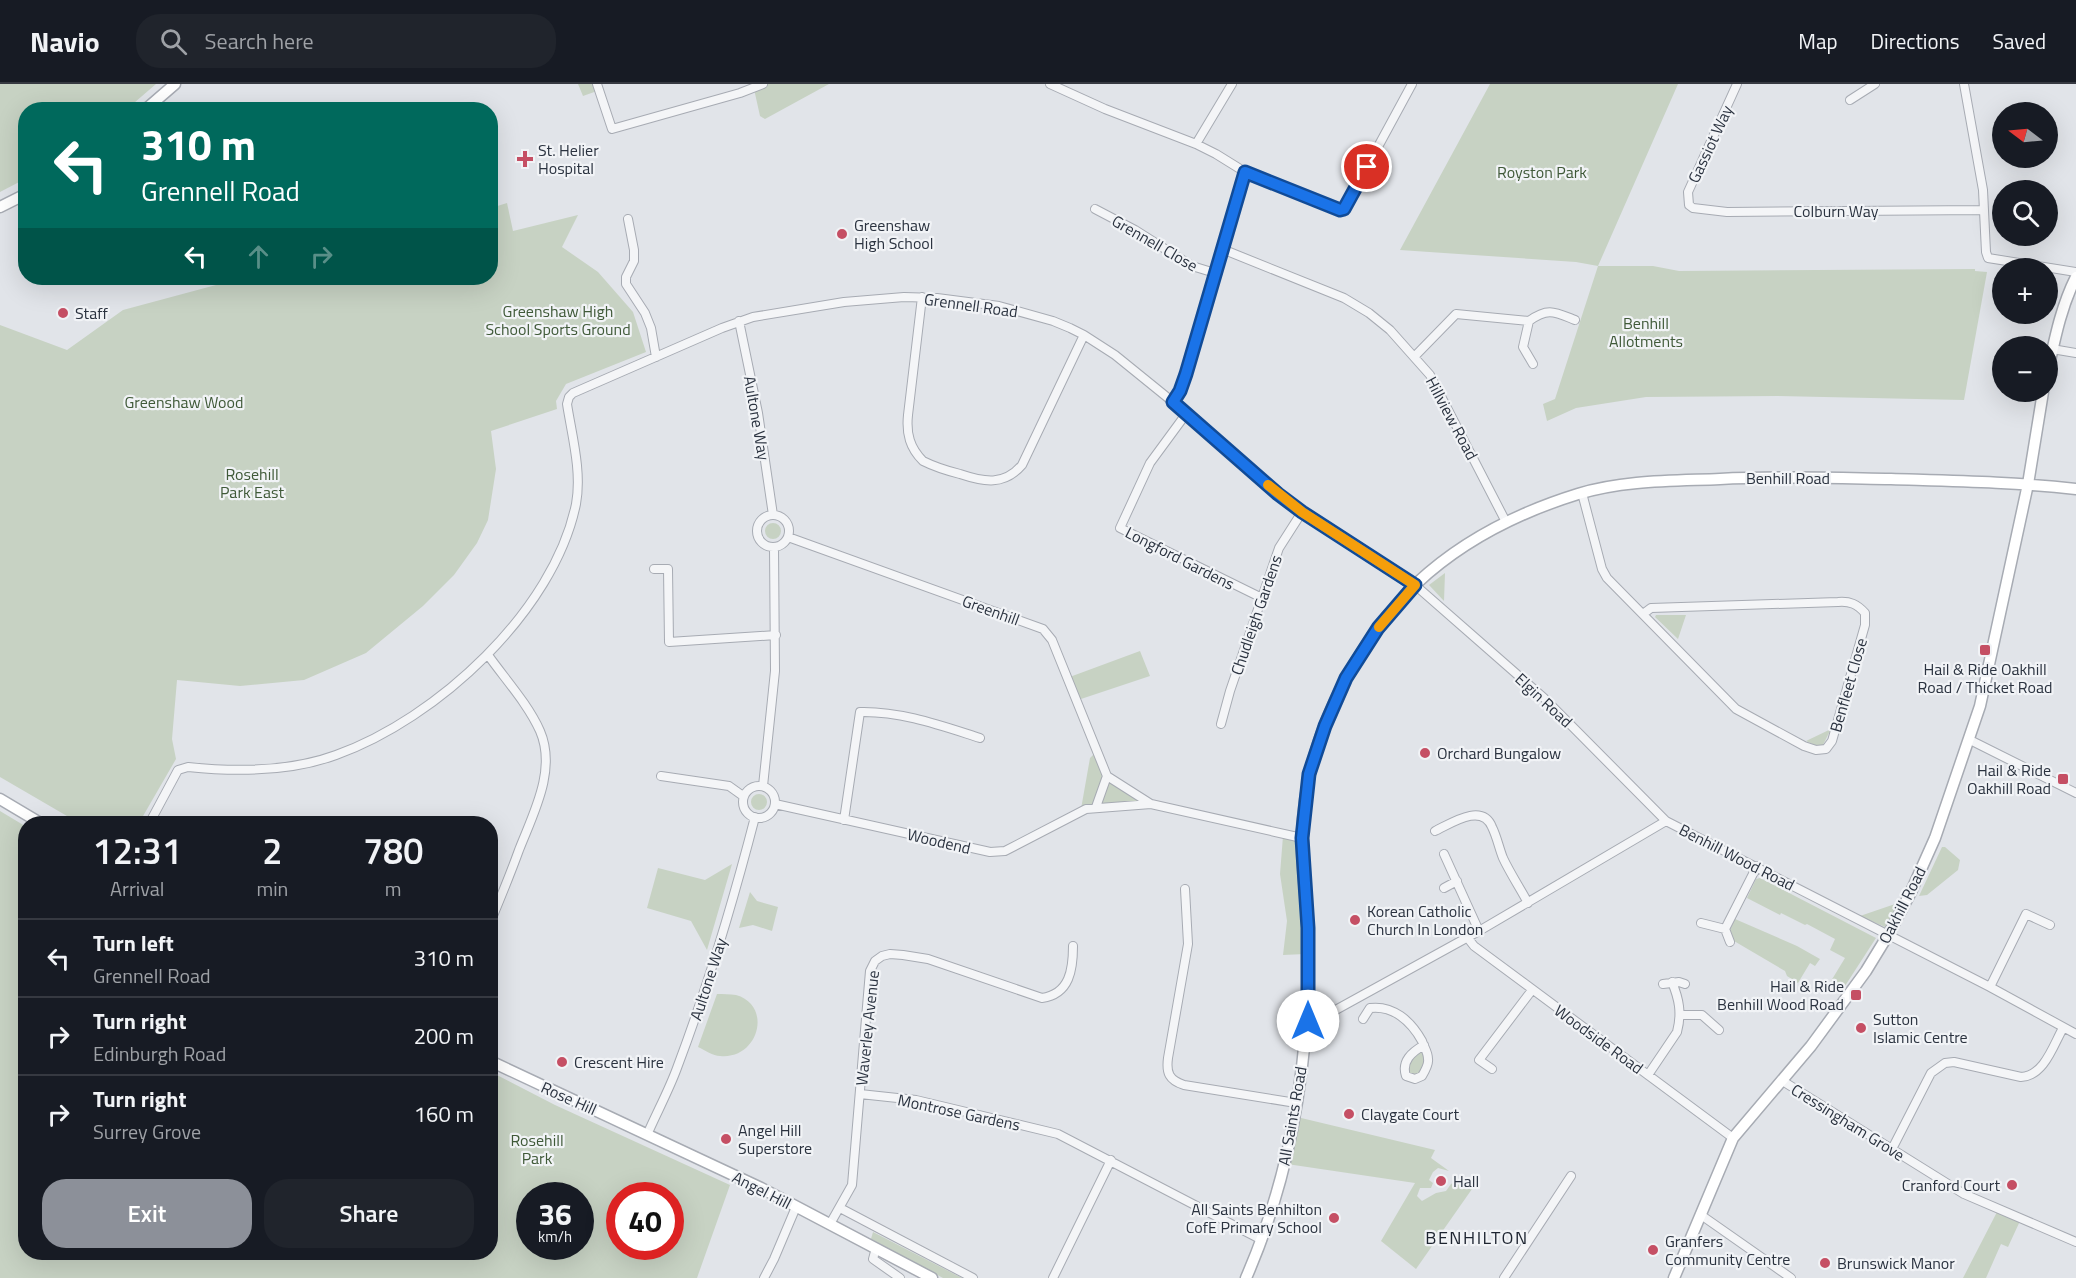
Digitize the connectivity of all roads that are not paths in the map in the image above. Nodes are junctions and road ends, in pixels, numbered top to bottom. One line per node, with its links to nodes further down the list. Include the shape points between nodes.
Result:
1 (175, 84): 11 (street)
2 (597, 84): 3 (street, via 612,129)
3 (763, 84)
4 (1050, 84): 12 (street)
5 (1232, 84): 12 (street)
6 (1412, 84): 13 (street, via 1344,209)
7 (1737, 84): 15 (street, Gassiot Way, via 1688,192)
8 (1875, 84): 10 (street)
9 (1964, 84): 18 (street)
10 (1850, 100)
11 (154, 102)
12 (1196, 144): 13 (street)
13 (1245, 172): 20 (street)
14 (18, 198): 16 (street)
15 (1689, 205): 18 (street, Colburn Way, via 1702,211 1727,212)
16 (0, 207)
17 (1095, 210): 22 (street, Grennell Close, via 1136,230 1192,266)
18 (1984, 210): 21 (street, via 1988,258)
19 (628, 219): 33 (street, via 634,261 626,284 651,328)
20 (1222, 249): 22 (street); 32 (street, Hillview Road, via 1344,298 1390,330)
21 (2076, 272)
22 (1215, 273): 35 (street, via 1180,391)
23 (2076, 277): 29 (street)
24 (922, 297): 26 (street, Grennell Road, via 844,302); 28 (street, Grennell Road, via 999,306 1053,321); 28 (street, via 908,415 909,440 923,462 979,480 1006,478 1022,465)
25 (1575, 320): 27 (street, via 1551,311)
26 (739, 321): 33 (street, Grennell Road); 42 (street, Aultone Way)
27 (1529, 321): 32 (street, via 1456,314); 34 (street, via 1523,347)
28 (1084, 335): 35 (street, Grennell Road)
29 (2055, 336)
30 (2058, 350): 31 (street)
31 (2076, 353)
32 (1415, 356): 43 (street, Hillview Road, via 1442,395)
33 (656, 357): 51 (street, Grennell Road, via 573,393 568,402 577,471 576,502 565,540 529,605)
34 (1533, 364)
35 (1173, 402): 37 (street, Grennell Road)
36 (2041, 402): 38 (street, Oakhill Road)
37 (1186, 414): 41 (street, Grennell Road); 48 (street, Longford Gardens, via 1150,463 1120,528)
38 (2028, 484): 39 (street, Benhill Road); 40 (street, Benhill Road, via 1776,476 1642,482); 54 (street, Oakhill Road)
39 (2076, 489)
40 (1582, 493): 43 (street, Benhill Road); 49 (street, Benfleet Close, via 1602,569)
41 (1302, 512): 47 (street, Grennell Road); 48 (street, Chudleigh Gardens, via 1279,548)
42 (773, 515): 44 (street, Aultone Way, via 786,522); 45 (street, via 763,518 756,532 764,545)
43 (1506, 522): 47 (street, All Saints Road, via 1461,549)
44 (788, 537): 45 (street); 56 (street, Greenhill, via 1043,629 1052,640)
45 (774, 548): 50 (street)
46 (654, 569): 50 (street, via 668,569 669,642)
47 (1415, 585): 68 (street, Elgin Road, via 1544,698); 70 (street, All Saints Road, via 1362,651 1335,700 1309,774)
48 (1262, 598): 52 (street, Chudleigh Gardens)
49 (1643, 614): 49 (street, Benfleet Close, via 1736,709 1804,746 1826,749 1832,741 1865,626 1865,613 1859,606 1849,601 1651,608)
50 (776, 635): 57 (street)
51 (488, 655): 65 (street, via 402,723 335,756 252,770 178,770); 76 (street, via 530,714 545,750 540,798)
52 (1221, 724)
53 (980, 738): 67 (street, via 910,718 860,712)
54 (1970, 740): 58 (street); 82 (street, Oakhill Road, via 1935,838)
55 (661, 776): 59 (street, via 729,786)
56 (1107, 776): 62 (street, Woodend); 63 (street)
57 (763, 786): 59 (street, via 750,788); 61 (street, via 773,794)
58 (2076, 793)
59 (743, 796): 66 (street, via 743,807)
60 (0, 799): 64 (street)
61 (775, 804): 66 (street, via 765,816); 67 (street, Woodend)
62 (1151, 804): 63 (street, Woodend); 70 (street, Woodend)
63 (1096, 807): 67 (street, Woodend, via 997,853)
64 (29, 816)
65 (153, 816)
66 (754, 818): 104 (street, Aultone Way, via 706,988)
67 (844, 820)
68 (1666, 821): 72 (street, Benhill Wood Road); 77 (street, Benhill Wood Road)
69 (1435, 831): 77 (street, via 1467,815 1485,818)
70 (1302, 838): 93 (street, All Saints Road, via 1308,928)
71 (1444, 854): 73 (street)
72 (1757, 866): 80 (street); 82 (street, Benhill Wood Road)
73 (1457, 881): 74 (street); 81 (street)
74 (1444, 888)
75 (1185, 889): 103 (street, via 1188,944 1168,1058 1169,1077 1184,1085)
76 (498, 903)
77 (1528, 903): 81 (street, Benhill Wood Road)
78 (1701, 923): 80 (street)
79 (2050, 925): 87 (street, via 2026,914)
80 (1725, 929): 84 (street)
81 (1479, 931): 83 (street, Benhill Wood Road)
82 (1888, 935): 87 (street, Benhill Wood Road); 101 (street, Oakhill Road, via 1840,1009)
83 (1467, 937): 88 (street, Woodside Road); 89 (street, Benhill Wood Road)
84 (1730, 942)
85 (1073, 946): 102 (street, Waverley Avenue, via 1069,981 1051,997 1042,998 928,959 882,956 870,970)
86 (1685, 984): 91 (street, via 1667,983 1678,997)
87 (1990, 987): 94 (street, Benhill Wood Road)
88 (1532, 990): 99 (street, via 1479,1060); 100 (street, Woodside Road)
89 (1362, 995): 90 (street); 93 (street, Benhill Wood Road)
90 (1370, 1008): 92 (street); 97 (street, via 1380,1006 1407,1020)
91 (1680, 1015): 95 (street, via 1702,1015); 100 (street, via 1677,1032)
92 (1362, 1019)
93 (1308, 1021): 103 (street, All Saints Road)
94 (2063, 1028): 96 (street, Benhill Wood Road); 106 (street, via 2042,1067 2028,1077 1954,1062 1939,1066)
95 (1719, 1030)
96 (2076, 1034)
97 (1424, 1046)
98 (498, 1065): 104 (street, Rose Hill)
99 (1492, 1069)
100 (1648, 1075): 105 (street, Woodside Road)
101 (1781, 1080): 105 (street, Oakhill Road); 106 (street, Cressingham Grove)
102 (860, 1094): 107 (street, Montrose Gardens, via 916,1100 1058,1134); 110 (street, Waverley Avenue, via 852,1185)
103 (1296, 1103): 113 (street, All Saints Road, via 1277,1195)
104 (647, 1135): 109 (street, Angel Hill)
105 (1733, 1138): 111 (street, Oakhill Road)
106 (1892, 1149): 114 (street, Cressingham Grove, via 1964,1194)
107 (1111, 1160): 113 (street, Montrose Gardens); 120 (street)
108 (1571, 1176): 122 (street)
109 (796, 1207): 112 (street, Angel Hill); 116 (street)
110 (840, 1208): 112 (street, Waverley Avenue); 119 (street)
111 (1701, 1215): 123 (street, Oakhill Road); 124 (street)
112 (830, 1224): 115 (street, Angel Hill)
113 (1262, 1240): 121 (street, All Saints Road)
114 (2076, 1242)
115 (876, 1248): 117 (street, via 873,1259); 118 (street, Angel Hill)
116 (764, 1278)
117 (900, 1278)
118 (932, 1278)
119 (973, 1278)
120 (1053, 1278)
121 (1246, 1278)
122 (1504, 1278)
123 (1674, 1278)
124 (1791, 1278)

